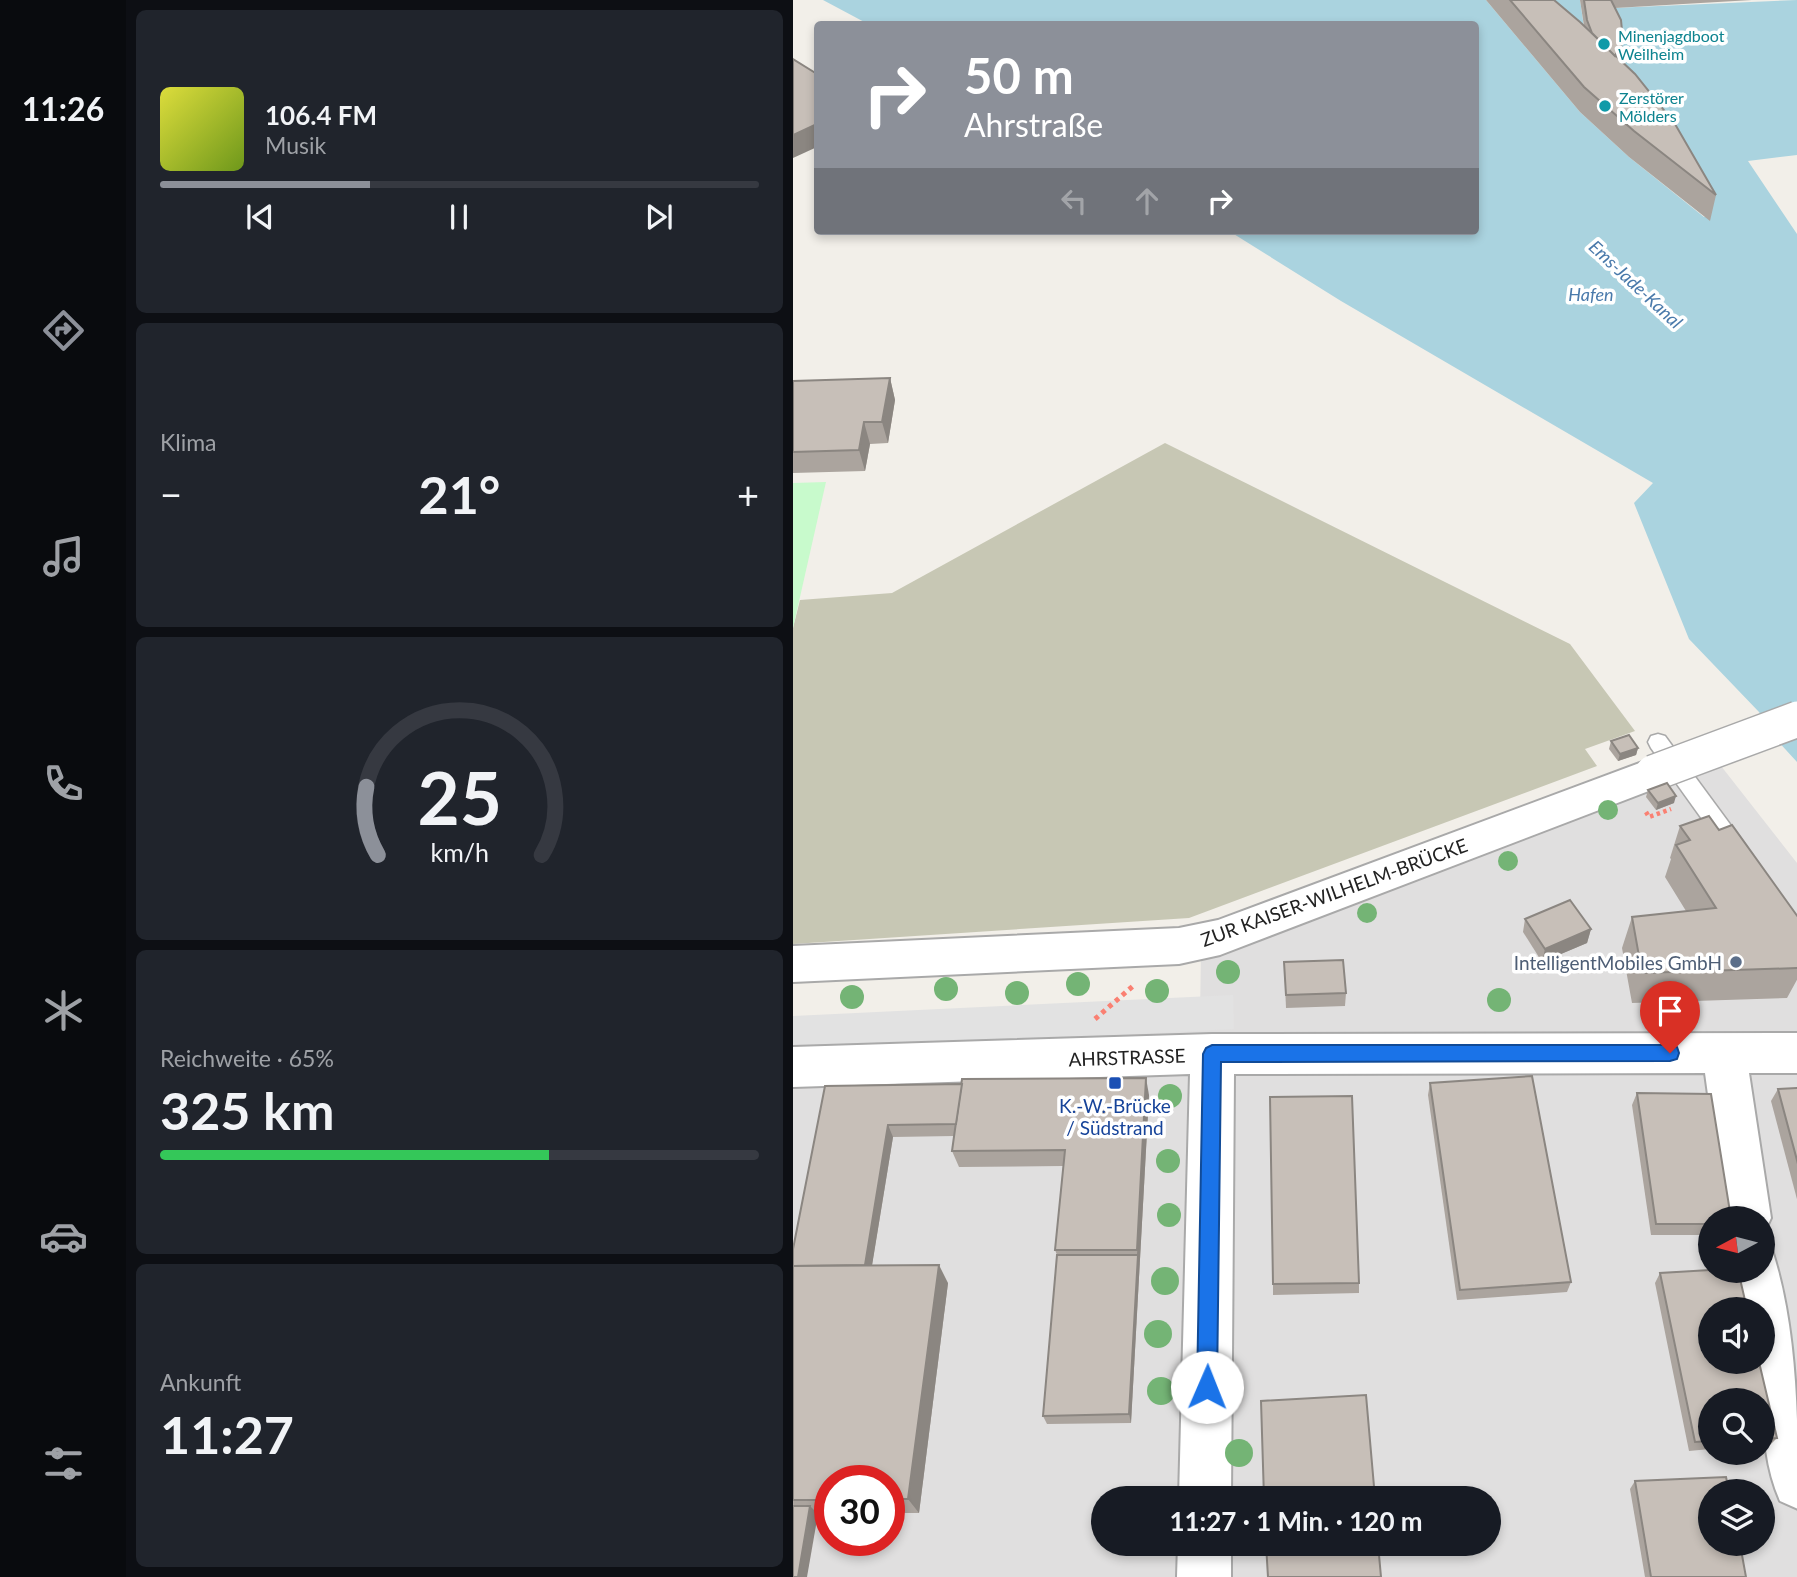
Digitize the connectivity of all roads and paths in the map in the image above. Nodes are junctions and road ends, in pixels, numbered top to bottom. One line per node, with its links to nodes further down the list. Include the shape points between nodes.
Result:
1 (1797, 719): 2 (street, ZUR KAISER-WILHELM-BRÜCKE, bridge)
2 (1655, 758): 3 (lane); 4 (street, ZUR KAISER-WILHELM-BRÜCKE, via 1219,937 1179,946)
3 (1750, 869)
4 (793, 964)
5 (1724, 1053): 6 (street, AHRSTRASSE); 7 (street, AHRSTRASSE); 9 (street)
6 (1797, 1053)
7 (1212, 1054): 8 (street, AHRSTRASSE); 12 (street)
8 (793, 1066)
9 (1746, 1206)
10 (1759, 1283): 11 (street)
11 (1797, 1483)
12 (1205, 1486)
13 (1205, 1556): 14 (street)
14 (1204, 1577)

